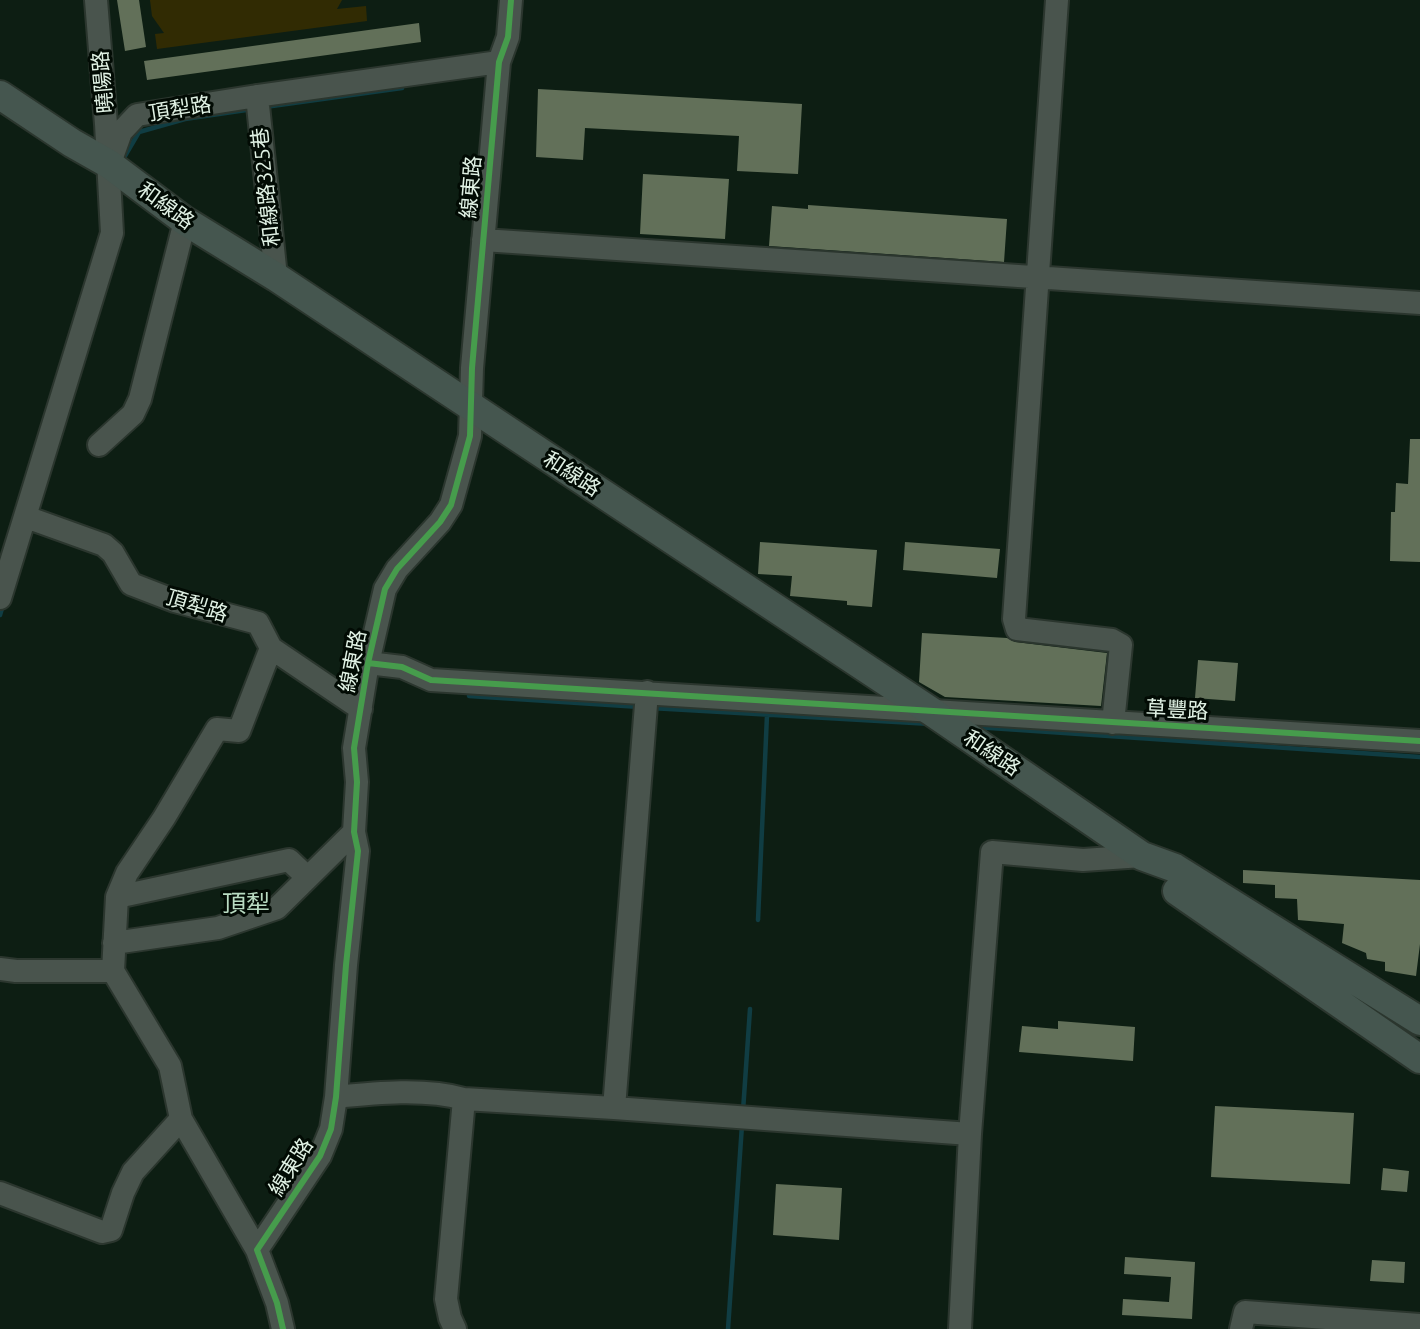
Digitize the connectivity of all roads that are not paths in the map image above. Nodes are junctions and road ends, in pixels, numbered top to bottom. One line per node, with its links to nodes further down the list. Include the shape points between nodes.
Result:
1 (96, 0): 7 (street, 曉陽路)
2 (511, 0): 4 (street, 線東路, via 508,37)
3 (1057, 0): 11 (street)
4 (499, 62): 6 (street, 頂犁路); 9 (street, 線東路)
5 (0, 95): 7 (main road, 和線路)
6 (257, 96): 7 (street, 頂犁路, via 137,116 121,132); 10 (street, 和線路325巷)
7 (109, 164): 8 (main road, 和線路); 15 (street, 頂犁路, via 112,234)
8 (185, 221): 10 (main road, 和線路); 14 (street, via 140,399 133,414)
9 (483, 240): 11 (street); 13 (street, 線東路)
10 (276, 277): 13 (main road, 和線路)
11 (1038, 279): 12 (street); 23 (street, via 1014,619 1017,629 1112,640 1121,645)
12 (1420, 303)
13 (471, 409): 19 (street, 線東路, via 470,436 451,505 385,589); 22 (main road, 和線路)
14 (99, 446)
15 (24, 523): 16 (street); 17 (street, 頂犁路); 18 (street, 頂犁路, via 104,545 131,584 175,601 258,623)
16 (0, 534)
17 (0, 598)
18 (271, 648): 21 (street, 頂犁路); 28 (street, via 239,731 217,729 127,873)
19 (368, 663): 20 (street, 草豐路, via 402,667 431,680); 21 (street, 線東路)
20 (647, 692): 22 (street, 草豐路); 36 (street)
21 (361, 709): 25 (street, 線東路, via 354,748)
22 (932, 712): 23 (street, 草豐路); 26 (main road, 和線路)
23 (1113, 723): 24 (street, 草豐路)
24 (1420, 741)
25 (354, 832): 27 (street); 34 (street, 線東路, via 358,851)
26 (1142, 856): 32 (main road, 和線路, via 1175,868); 33 (main road, 和線路, via 1163,881); 38 (street, via 1083,860 992,852)
27 (307, 877): 28 (street, via 288,860); 29 (street, via 277,908 218,927)
28 (117, 897): 29 (street)
29 (114, 943): 31 (street)
30 (0, 969): 31 (street)
31 (113, 971): 37 (street, via 170,1066)
32 (1420, 1021)
33 (1420, 1059)
34 (336, 1097): 35 (street, via 435,1094); 40 (street, 線東路, via 331,1129 320,1156)
35 (464, 1099): 36 (street); 43 (street, via 446,1299)
36 (614, 1108): 38 (street)
37 (181, 1119): 39 (street, via 134,1172 111,1230 102,1232); 40 (street)
38 (970, 1134): 44 (street)
39 (0, 1193)
40 (257, 1250): 42 (street)
41 (1420, 1325): 45 (street, via 1245,1312)
42 (283, 1329)
43 (455, 1329)
44 (960, 1329)
45 (1241, 1329)

